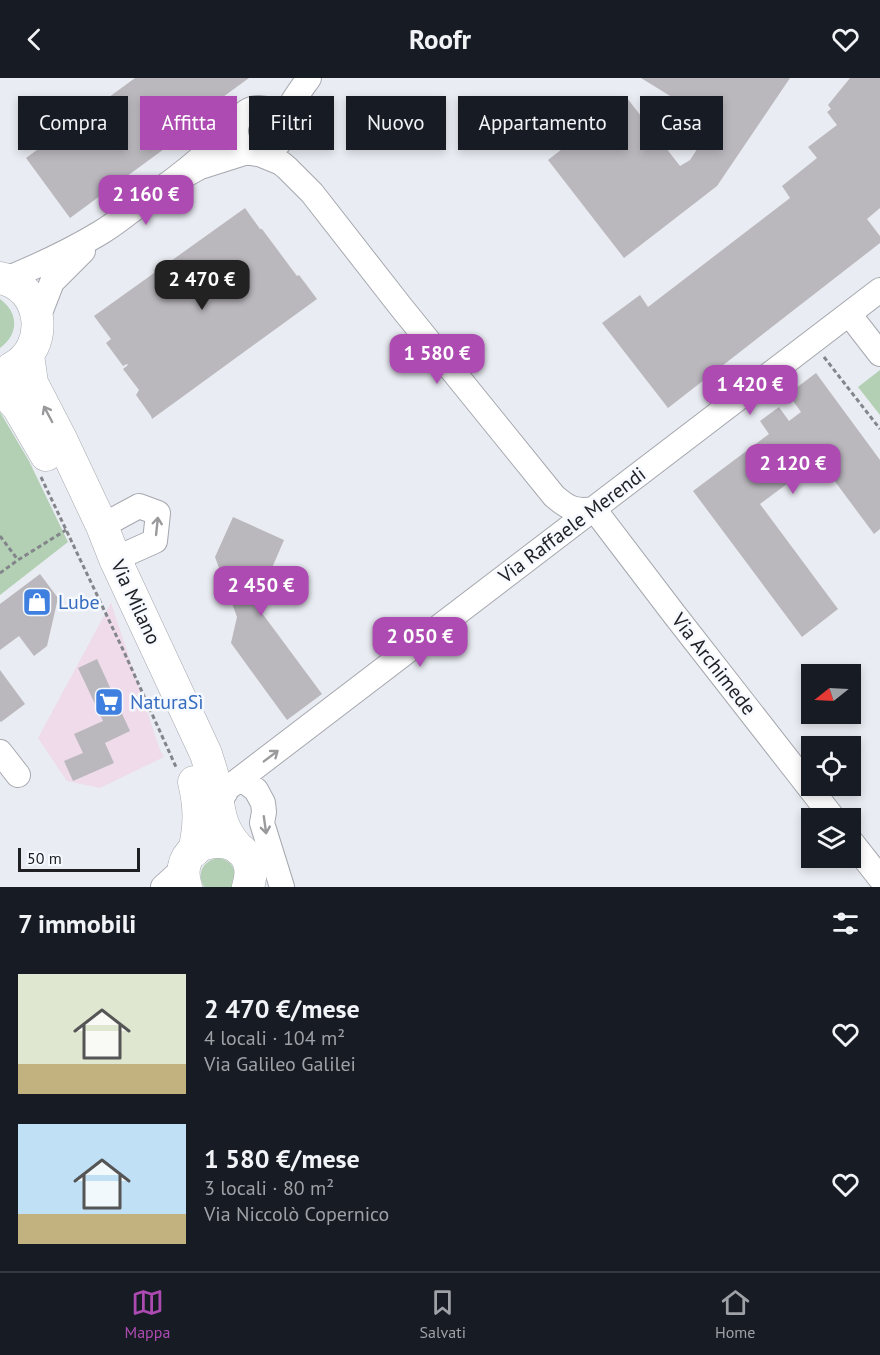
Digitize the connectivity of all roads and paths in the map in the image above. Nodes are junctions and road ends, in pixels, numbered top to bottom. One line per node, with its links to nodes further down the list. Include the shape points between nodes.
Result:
1 (303, 78): 5 (street)
2 (309, 78): 3 (street)
3 (298, 96)
4 (249, 112): 5 (street)
5 (245, 113): 8 (street, via 236,130 239,142 246,150); 9 (street)
6 (270, 150): 8 (street)
7 (288, 150): 10 (street)
8 (257, 153): 9 (street, via 220,160); 10 (street, via 281,163)
9 (166, 186): 11 (street)
10 (312, 193): 23 (street, via 554,496 576,510)
11 (102, 232): 12 (street, via 40,265); 15 (street, via 52,282)
12 (3, 278): 15 (main road, via 27,294)
13 (880, 290): 14 (street, Via Raffaele Merendi)
14 (849, 314): 16 (street, Via Raffaele Merendi); 17 (street)
15 (38, 318): 18 (main road, via 37,337)
16 (812, 342): 21 (path); 23 (street, Via Raffaele Merendi)
17 (880, 354)
18 (28, 355): 19 (main road); 24 (main road, Via Milano, one-way to 18, via 32,383)
19 (0, 372)
20 (0, 387): 37 (main road, Via Milano, via 18,407 56,473 184,750 199,813 198,833)
21 (880, 429)
22 (40, 474): 25 (path)
23 (594, 509): 33 (street, Via Raffaele Merendi, one-way to 23); 34 (street, Via Archimede)
24 (102, 526): 27 (main road, Via Milano); 27 (street, one-way to 24, via 155,541 158,513 139,506)
25 (66, 530): 28 (path); 31 (path)
26 (0, 536): 28 (path)
27 (116, 559): 35 (main road, Via Milano, via 206,754)
28 (18, 560): 29 (path)
29 (0, 573)
30 (0, 752): 32 (street)
31 (177, 769)
32 (18, 775)
33 (237, 781): 35 (street, Via Raffaele Merendi, via 225,791); 40 (street, one-way to 40, via 256,790 263,803 262,823)
34 (825, 808)
35 (219, 812): 38 (main road, Via Milano)
36 (861, 854): 39 (street)
37 (182, 873): 38 (main road, via 203,844 215,841 228,843)
38 (248, 875)
39 (880, 878)
40 (282, 887)

